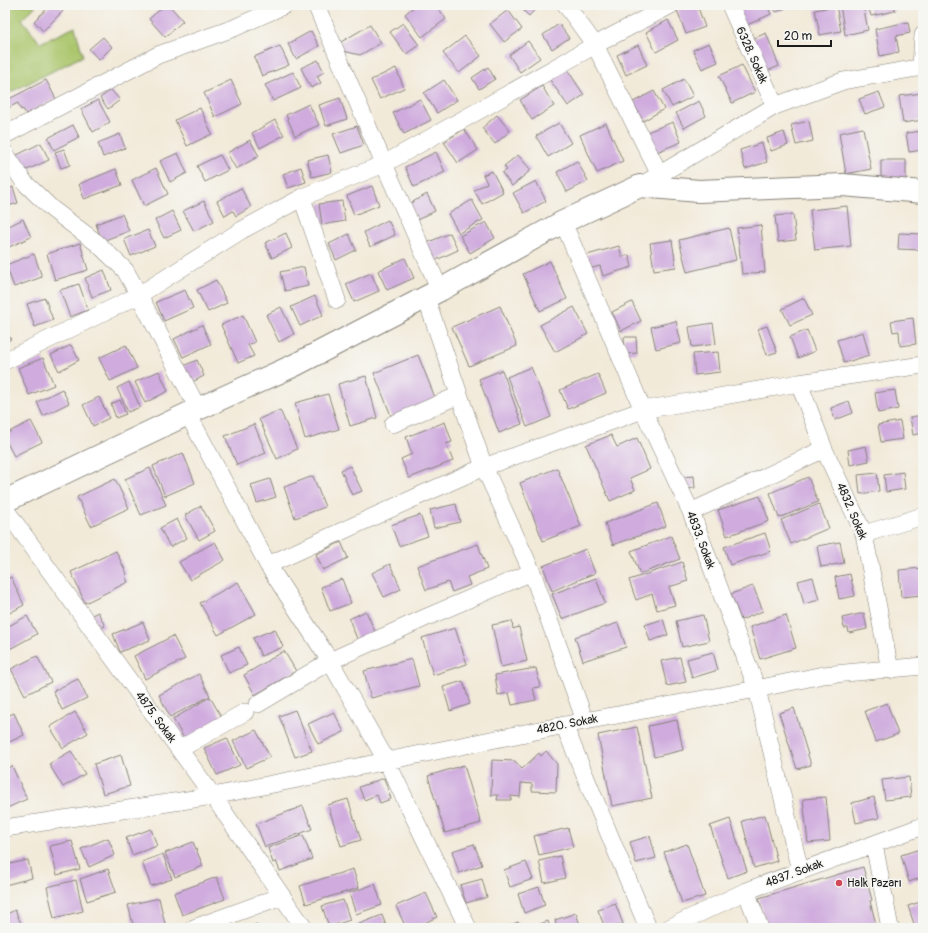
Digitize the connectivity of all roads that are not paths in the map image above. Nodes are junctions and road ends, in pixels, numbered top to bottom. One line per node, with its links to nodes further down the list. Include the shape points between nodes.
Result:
1 (285, 5): 10 (street, via 234,28 158,55)
2 (316, 5): 12 (street)
3 (566, 5): 7 (street)
4 (671, 5): 7 (street)
5 (730, 5): 9 (street, 6328. Sokak)
6 (923, 35): 8 (street)
7 (595, 45): 12 (street); 13 (street)
8 (922, 67): 9 (street, via 843,81)
9 (775, 106): 13 (street)
10 (5, 135)
11 (5, 153): 19 (street, via 24,182 46,203 97,243 124,270)
12 (384, 164): 16 (street); 18 (street)
13 (659, 174): 14 (street)
14 (640, 186): 15 (street, via 699,191 843,185); 17 (street)
15 (923, 192)
16 (302, 198): 19 (street, via 242,230); 20 (street)
17 (563, 222): 18 (street); 25 (street, 4833. Sokak)
18 (433, 294): 24 (street); 26 (street, via 296,365)
19 (139, 295): 21 (street); 26 (street)
20 (337, 300)
21 (5, 362)
22 (923, 365): 23 (street)
23 (799, 383): 25 (street); 28 (street, 4832. Sokak)
24 (459, 395): 27 (street); 29 (street)
25 (643, 410): 29 (street); 32 (street, 4833. Sokak)
26 (193, 411): 30 (street); 35 (street)
27 (392, 424)
28 (824, 449): 32 (street); 34 (street, 4832. Sokak)
29 (484, 468): 35 (street); 36 (street)
30 (5, 500)
31 (5, 509): 43 (street, 4875. Sokak)
32 (691, 512): 40 (street, 4833. Sokak)
33 (923, 516): 34 (street)
34 (864, 534): 39 (street, 4832. Sokak)
35 (268, 565): 37 (street)
36 (532, 572): 37 (street); 41 (street)
37 (330, 661): 43 (street); 44 (street)
38 (923, 666): 39 (street, 4820. Sokak)
39 (890, 670): 40 (street, 4820. Sokak, via 823,676)
40 (757, 689): 41 (street, 4820. Sokak); 49 (street, 4833. Sokak)
41 (585, 720): 42 (street, 4820. Sokak)
42 (564, 725): 44 (street, 4820. Sokak); 55 (street)
43 (180, 749): 45 (street, 4875. Sokak)
44 (386, 760): 45 (street, 4820. Sokak); 54 (street)
45 (213, 796): 47 (street, 4820. Sokak); 51 (street, 4875. Sokak)
46 (923, 826): 48 (street, 4837. Sokak)
47 (5, 828)
48 (874, 844): 49 (street, 4837. Sokak); 58 (street)
49 (800, 871): 50 (street, 4837. Sokak)
50 (746, 891): 56 (street, 4837. Sokak); 57 (street)
51 (282, 896): 52 (street); 53 (street, 4875. Sokak)
52 (194, 928)
53 (304, 928)
54 (468, 928)
55 (648, 928)
56 (669, 928)
57 (760, 928)
58 (890, 928)

